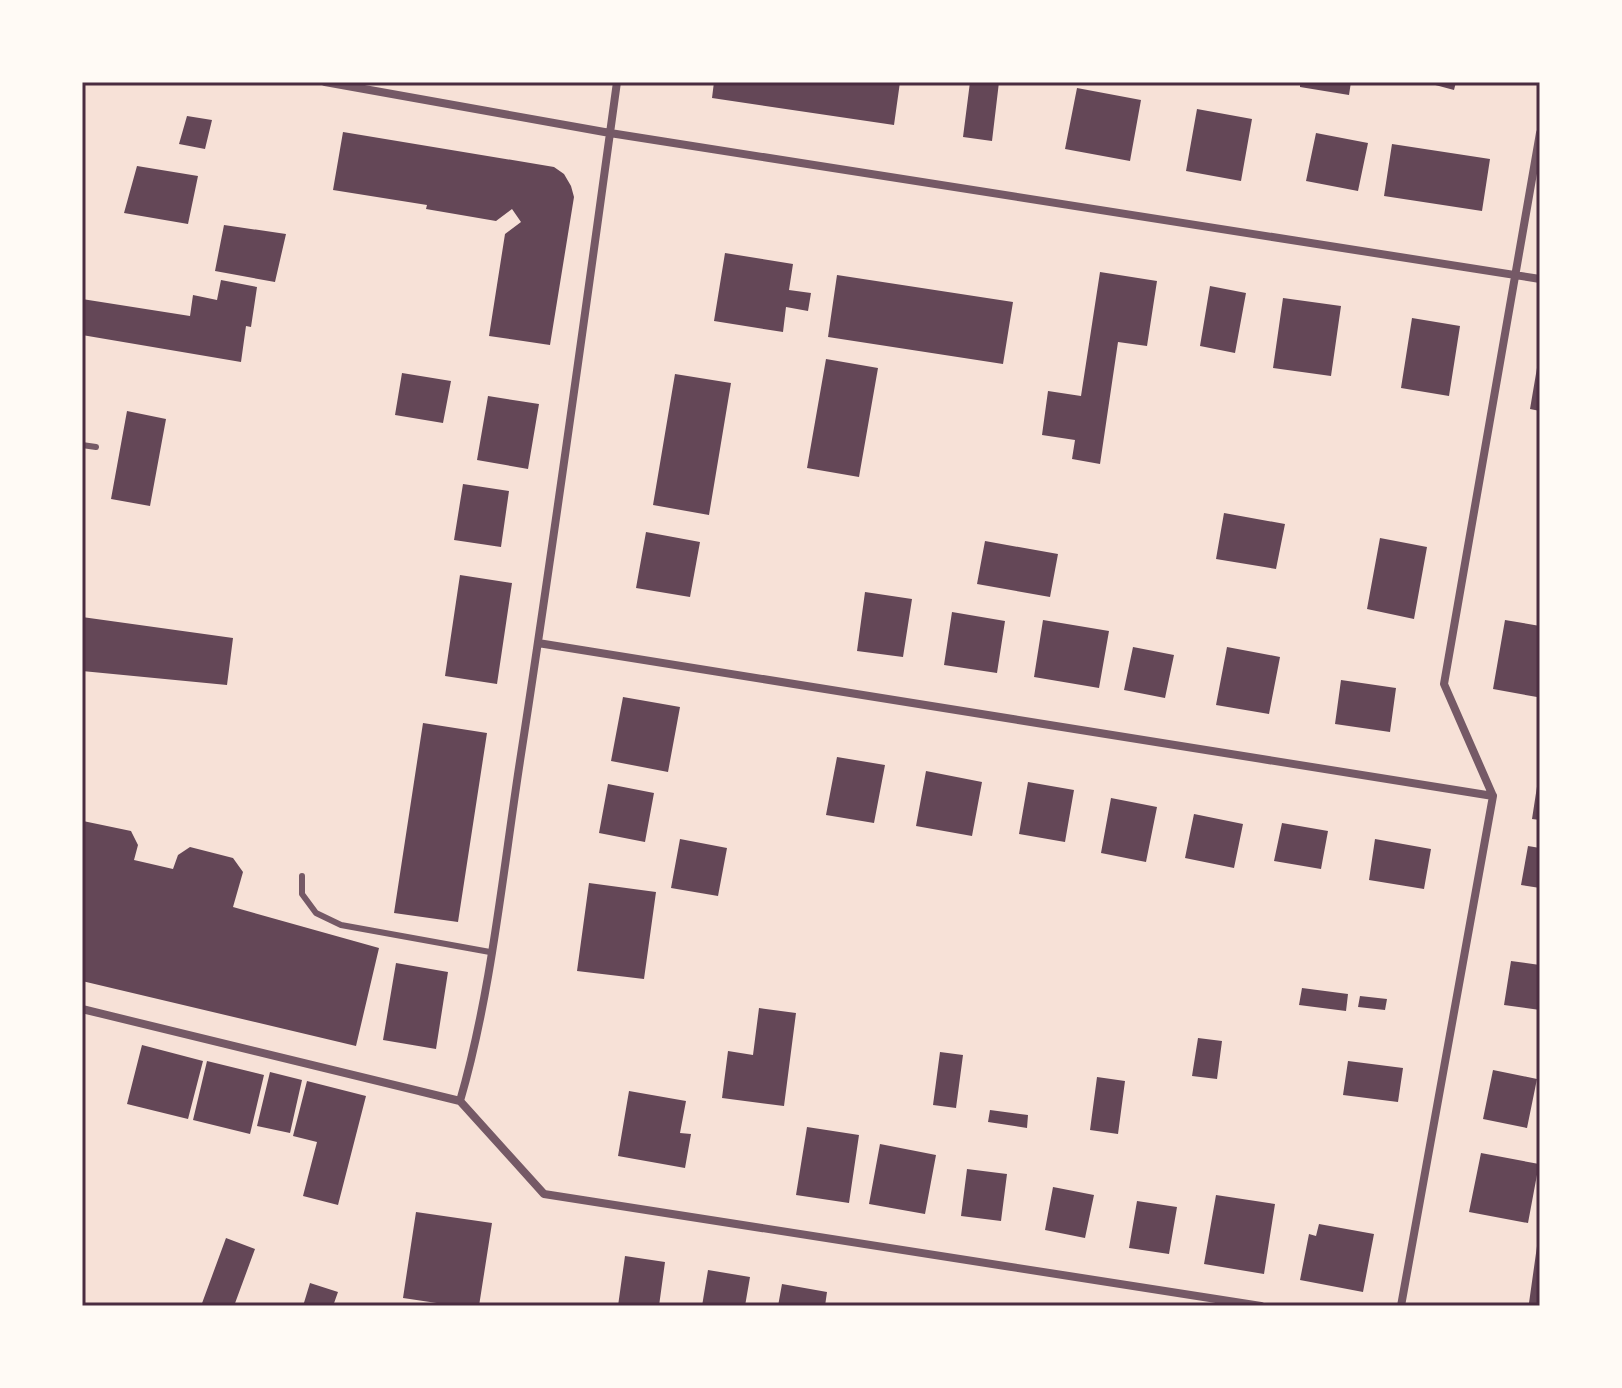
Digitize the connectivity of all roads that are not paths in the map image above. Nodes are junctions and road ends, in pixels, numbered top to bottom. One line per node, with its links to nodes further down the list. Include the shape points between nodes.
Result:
1 (325, 82): 3 (street)
2 (617, 82): 3 (street)
3 (610, 133): 5 (street); 9 (street)
4 (1540, 133): 5 (street)
5 (1515, 275): 6 (street); 10 (street, via 1444,684)
6 (1540, 279)
7 (82, 445): 8 (lane)
8 (96, 447)
9 (538, 643): 10 (street); 12 (street)
10 (1493, 796): 16 (street)
11 (302, 876): 12 (lane, via 302,894 316,913 341,925)
12 (490, 952): 14 (street)
13 (82, 1009): 14 (street)
14 (460, 1101): 15 (street, via 544,1194)
15 (1261, 1306)
16 (1401, 1306)

